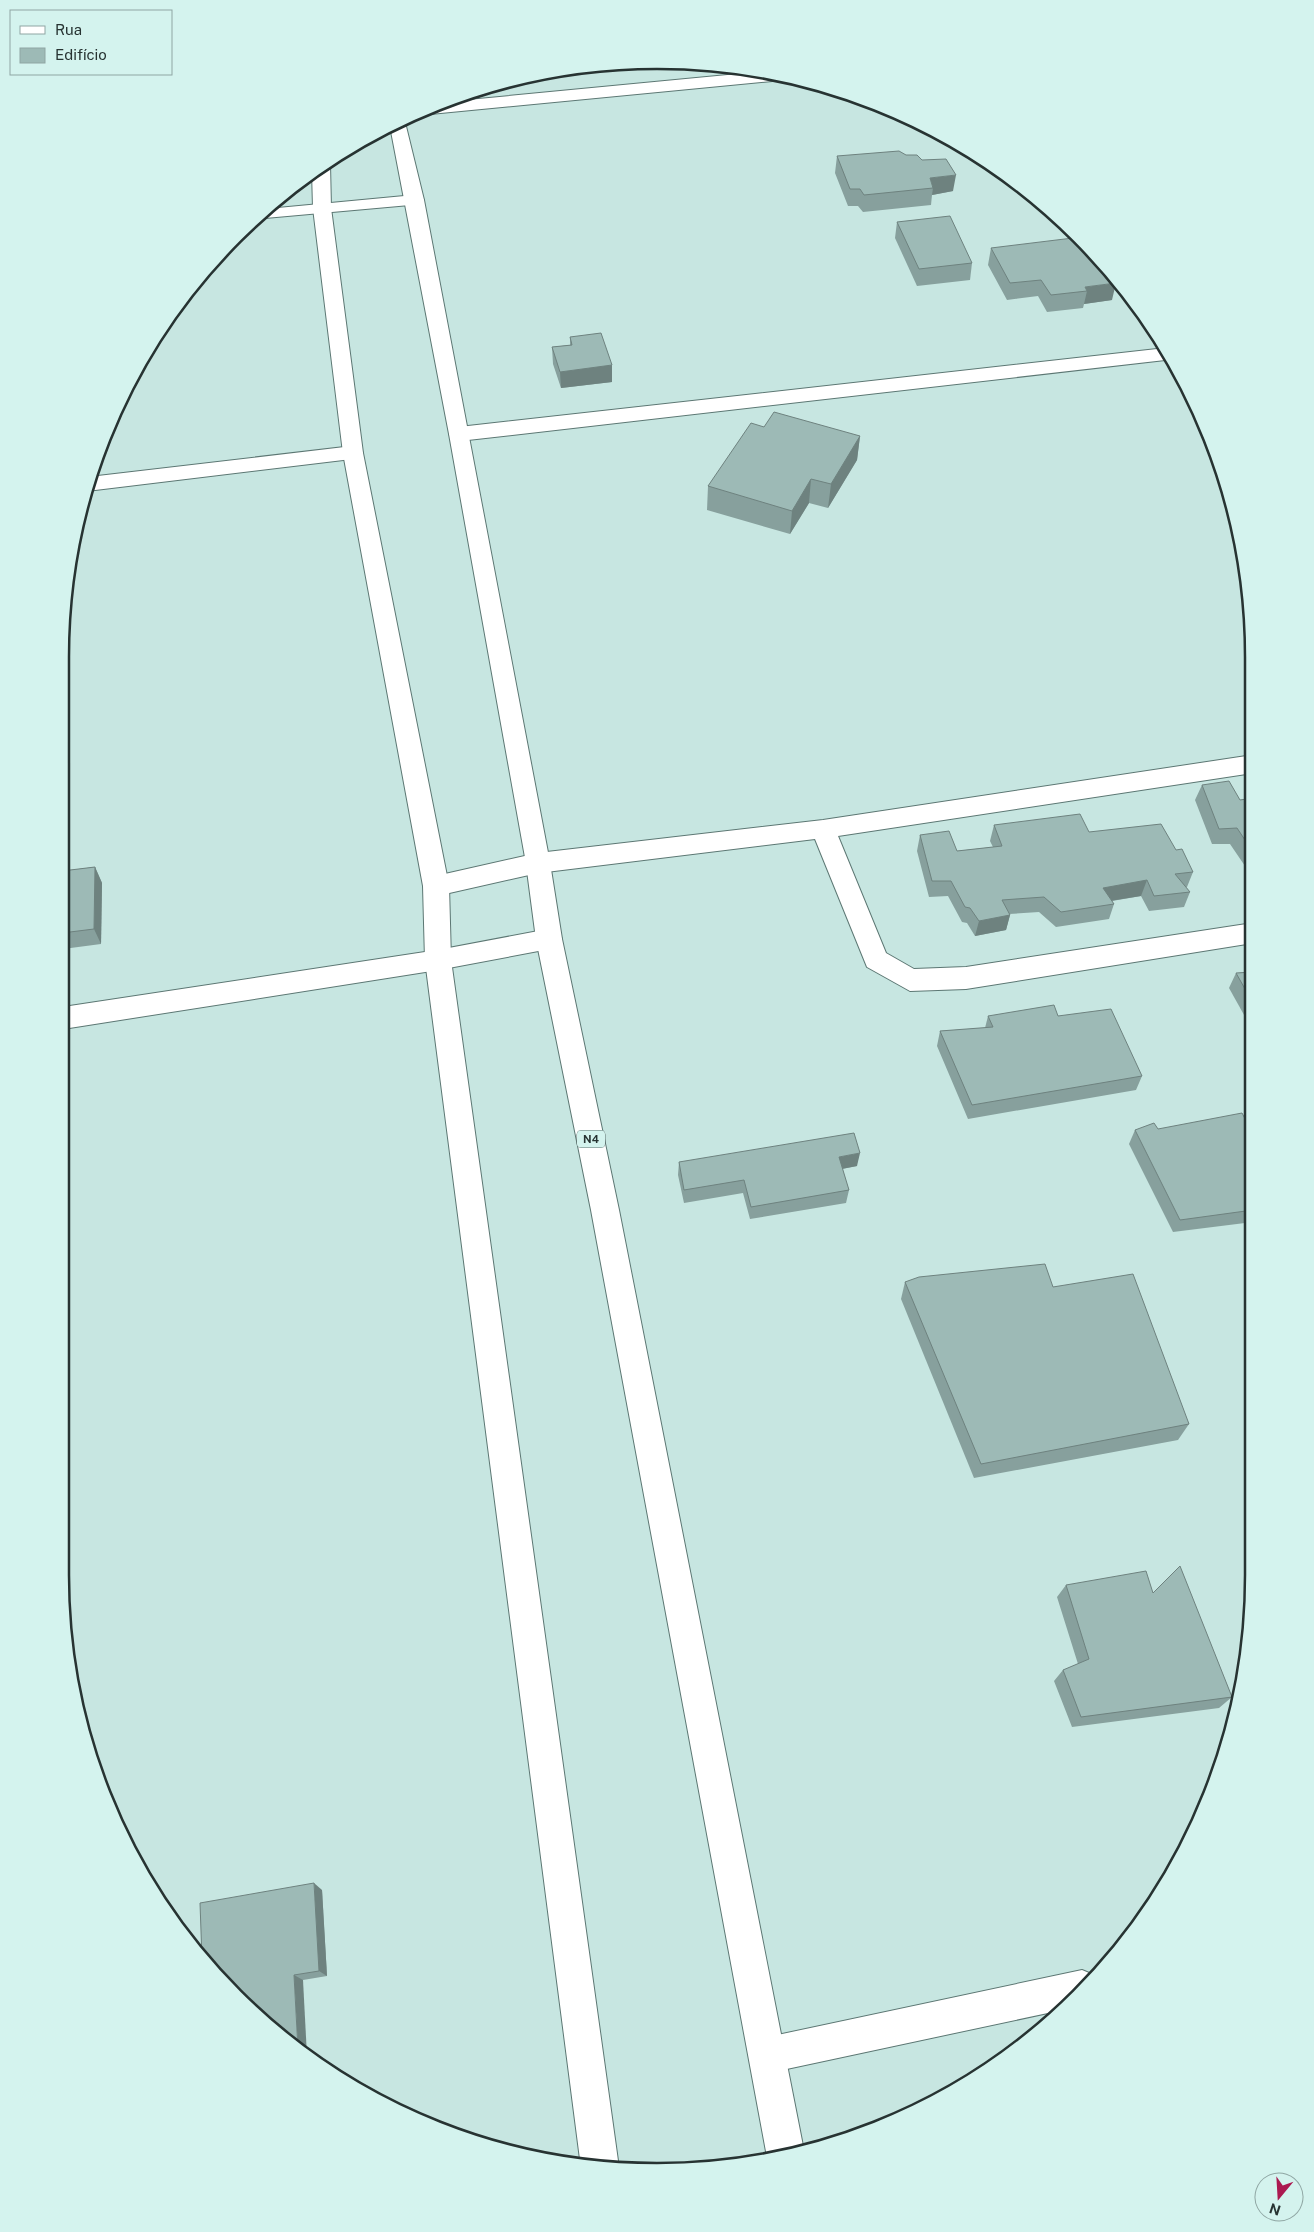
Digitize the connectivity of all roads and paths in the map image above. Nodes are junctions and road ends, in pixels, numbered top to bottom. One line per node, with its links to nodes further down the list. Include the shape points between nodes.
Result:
1 (753, 77): 2 (main road)
2 (450, 107)
3 (399, 128): 5 (main road, N4)
4 (321, 174): 6 (main road)
5 (415, 200): 6 (main road); 9 (main road, N4)
6 (322, 208): 7 (main road); 10 (main road)
7 (271, 214)
8 (1161, 355): 9 (main road)
9 (459, 434): 14 (main road, N4)
10 (353, 453): 11 (main road); 15 (main road)
11 (96, 483)
12 (1245, 765): 13 (main road)
13 (823, 830): 14 (main road); 16 (main road, via 876,960 910,980 966,978)
14 (538, 863): 15 (main road); 17 (main road, N4)
15 (436, 886): 18 (main road)
16 (1245, 934)
17 (549, 939): 18 (main road); 21 (main road, N4, via 605,1210)
18 (438, 960): 19 (main road); 23 (main road)
19 (69, 1017)
20 (1074, 1990): 21 (main road)
21 (768, 2054): 22 (main road, N4)
22 (785, 2149)
23 (599, 2160)

